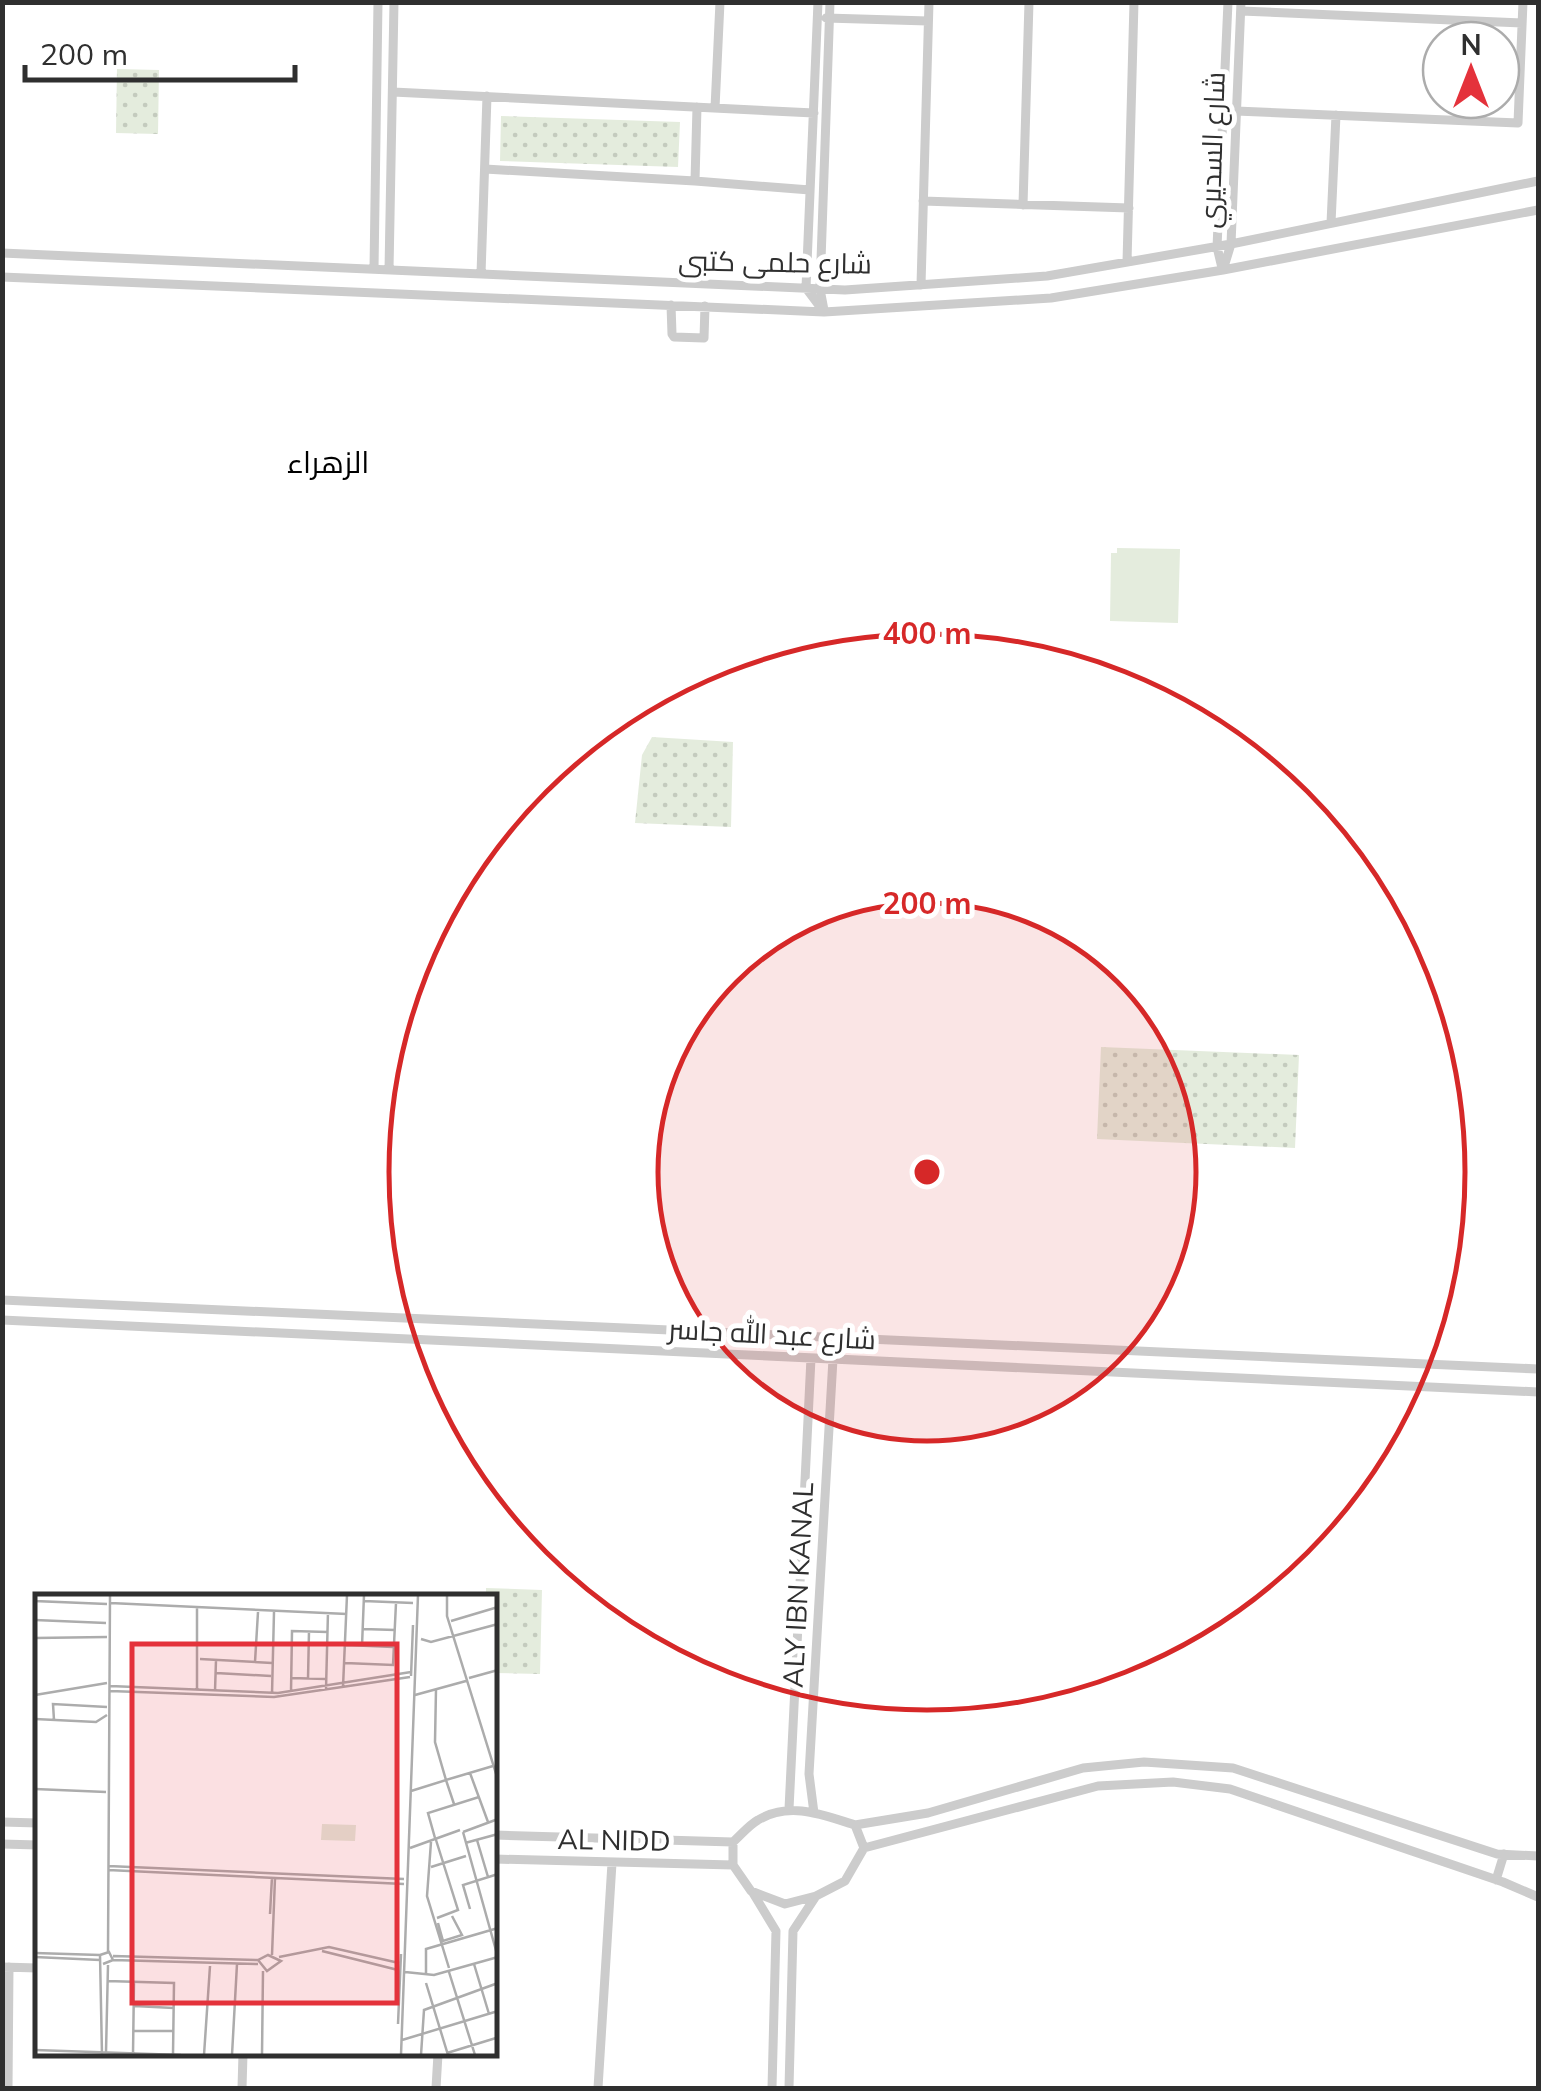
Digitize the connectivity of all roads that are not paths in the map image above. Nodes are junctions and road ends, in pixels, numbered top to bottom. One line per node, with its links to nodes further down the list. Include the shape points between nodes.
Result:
1 (394, 2): 11 (street, via 388,8); 19 (street)
2 (720, 2): 23 (street)
3 (818, 2): 14 (street)
4 (830, 2): 15 (street)
5 (929, 2): 16 (street)
6 (1028, 2): 32 (street)
7 (1134, 2): 33 (street)
8 (1228, 2): 37 (street, شارع السديري)
9 (1339, 2): 13 (street)
10 (1523, 2): 17 (street)
11 (378, 3): 18 (street)
12 (1241, 6): 13 (street); 24 (street, شارع السديري)
13 (1338, 15): 17 (street)
14 (817, 18): 15 (street); 25 (street)
15 (830, 18): 16 (street); 47 (street)
16 (928, 21): 31 (street)
17 (1522, 23): 26 (street, via 1518,123)
18 (379, 44): 19 (street); 40 (street)
19 (393, 46): 20 (street)
20 (392, 92): 21 (street); 41 (street)
21 (487, 96): 22 (street); 27 (street)
22 (697, 107): 23 (street); 28 (street)
23 (715, 108): 25 (street)
24 (1236, 111): 26 (street); 36 (street, شارع السديري)
25 (814, 113): 30 (street)
26 (1336, 115): 35 (street)
27 (485, 169): 28 (street); 43 (street)
28 (695, 181): 30 (street)
29 (1538, 181): 35 (street, شارع حلمى كتبى)
30 (810, 190): 46 (street)
31 (924, 201): 32 (street); 45 (street)
32 (1024, 204): 33 (street)
33 (1128, 208): 39 (street)
34 (1538, 210): 42 (street, شارع حلمى كتبى)
35 (1331, 224): 36 (street, شارع حلمى كتبى)
36 (1231, 244): 37 (street, شارع حلمى كتبى); 42 (street, شارع السديري)
37 (1217, 246): 39 (street, شارع حلمى كتبى); 42 (street, شارع السديري)
38 (2, 253): 40 (street, شارع حلمى كتبى)
39 (1127, 262): 45 (street, شارع حلمى كتبى, via 1048,276)
40 (374, 269): 41 (street, شارع حلمى كتبى)
41 (390, 270): 43 (street, شارع حلمى كتبى)
42 (1223, 270): 50 (street, شارع حلمى كتبى, via 1051,298)
43 (481, 274): 46 (street, شارع حلمى كتبى)
44 (2, 277): 48 (street, شارع حلمى كتبى)
45 (921, 285): 47 (street, شارع حلمى كتبى)
46 (806, 288): 47 (street, شارع حلمى كتبى); 50 (street)
47 (820, 289): 50 (street)
48 (671, 305): 49 (street, شارع حلمى كتبى); 49 (street, via 674,338 704,338)
49 (705, 306): 50 (street, شارع حلمى كتبى)
50 (824, 312)
51 (2, 1300): 52 (street, شارع عبد الله جاسر)
52 (162, 1307): 54 (street); 55 (street, شارع عبد الله جاسر)
53 (2, 1320): 54 (street, شارع عبد الله جاسر)
54 (159, 1328): 56 (street, شارع عبد الله جاسر)
55 (995, 1345): 58 (street); 59 (street, شارع عبد الله جاسر)
56 (811, 1358): 57 (street, شارع عبد الله جاسر); 69 (street)
57 (833, 1359): 58 (street, شارع عبد الله جاسر); 71 (street, ALY IBN KANAL, via 809,1774)
58 (994, 1366): 60 (street, شارع عبد الله جاسر)
59 (1538, 1370)
60 (1538, 1392)
61 (1124, 1764): 62 (street); 63 (street); 65 (street)
62 (1188, 1765): 64 (street, via 1233,1768); 66 (street)
63 (1036, 1782): 67 (street); 70 (street)
64 (1278, 1783): 68 (street); 72 (street)
65 (1124, 1784): 66 (street); 67 (street)
66 (1187, 1784): 68 (street)
67 (1042, 1801): 76 (street)
68 (1272, 1803): 79 (street)
69 (789, 1809): 71 (street); 80 (street, via 758,1820)
70 (939, 1810): 75 (street); 76 (street)
71 (814, 1812): 75 (street)
72 (1382, 1816): 78 (street); 79 (street)
73 (2, 1822): 74 (street)
74 (35, 1824)
75 (855, 1824): 83 (street)
76 (944, 1827): 83 (street)
77 (498, 1835): 80 (street)
78 (1438, 1835): 84 (street); 86 (street)
79 (1374, 1838): 86 (street)
80 (732, 1842): 89 (street)
81 (2, 1844): 82 (street)
82 (35, 1845)
83 (864, 1848): 92 (street, via 845,1881)
84 (1504, 1854): 85 (street); 90 (street)
85 (1538, 1856)
86 (1430, 1858): 90 (street)
87 (498, 1859): 88 (street, AL NIDD)
88 (612, 1863): 89 (street, AL NIDD); 103 (street)
89 (732, 1865): 91 (street)
90 (1496, 1880): 93 (street)
91 (752, 1891): 92 (street, via 786,1904); 98 (street, via 776,1931)
92 (816, 1896): 99 (street, via 793,1931)
93 (1538, 1897)
94 (6, 1967): 95 (street); 100 (street)
95 (35, 1968)
96 (243, 2056): 101 (street)
97 (438, 2056): 102 (street)
98 (772, 2056): 99 (street); 104 (street)
99 (790, 2059): 105 (street)
100 (8, 2088)
101 (242, 2088)
102 (436, 2088)
103 (598, 2088)
104 (772, 2088)
105 (789, 2088)

